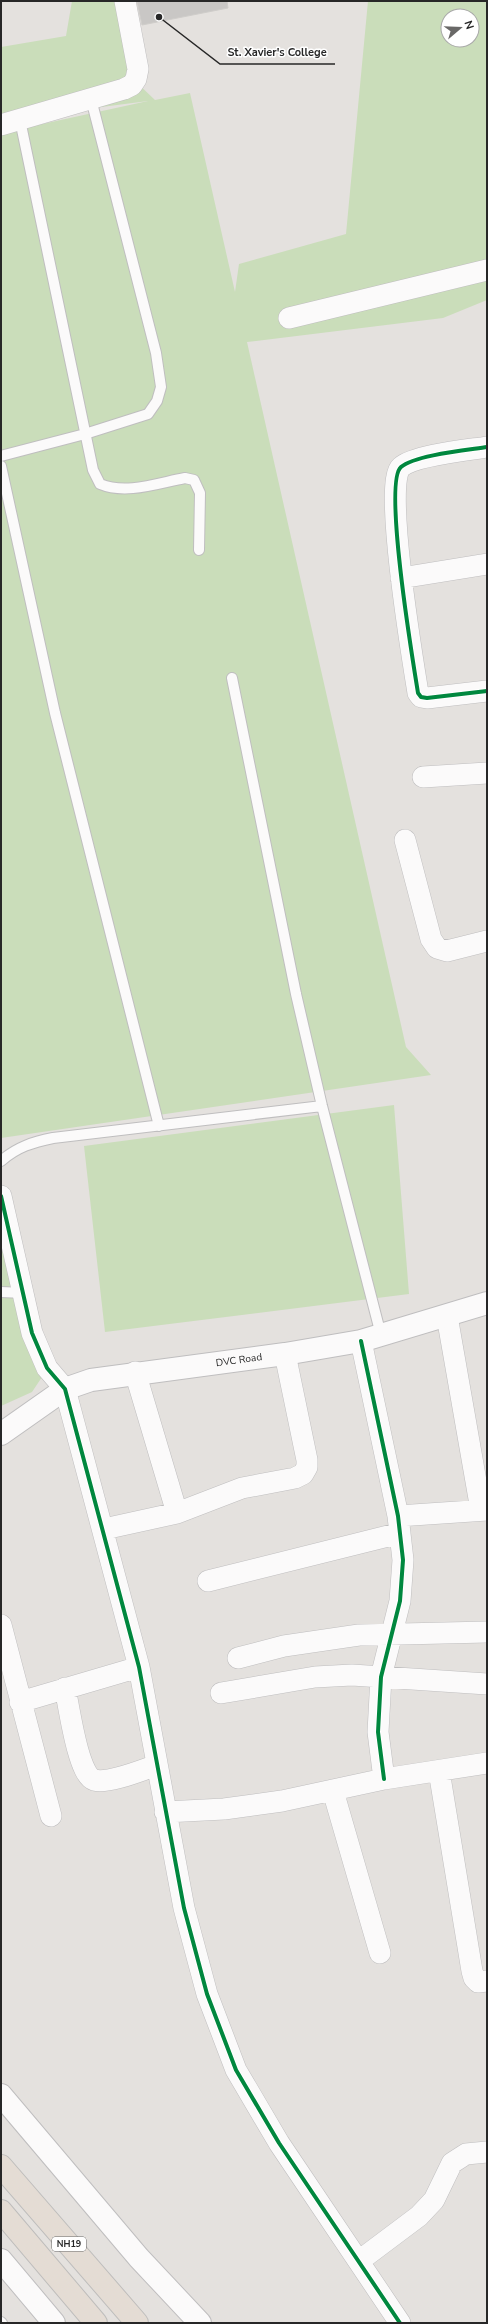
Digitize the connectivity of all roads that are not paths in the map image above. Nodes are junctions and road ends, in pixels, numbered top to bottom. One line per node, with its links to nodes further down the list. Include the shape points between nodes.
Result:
1 (125, 1): 2 (street, via 138,69 136,78 132,85 124,89)
2 (91, 99): 3 (street); 6 (lane, via 156,353 161,387 157,401 148,414)
3 (10, 122): 6 (lane)
4 (487, 270): 5 (street)
5 (289, 318)
6 (85, 434): 8 (lane); 10 (lane, via 93,470 100,484 112,489 126,489 185,478 194,480 200,493)
7 (487, 447): 12 (street, via 413,460 400,467 396,479 395,499)
8 (1, 456)
9 (1, 466): 20 (lane, via 72,783)
10 (199, 550)
11 (487, 564): 12 (street)
12 (401, 578): 14 (street, via 409,640 418,693 421,697)
13 (232, 678): 19 (lane, via 274,894)
14 (487, 691)
15 (487, 773): 16 (street)
16 (423, 777)
17 (405, 840): 18 (street, via 431,939 437,948 448,951)
18 (487, 941)
19 (322, 1106): 20 (lane); 27 (lane)
20 (158, 1126): 21 (lane, via 53,1138 18,1148)
21 (1, 1161)
22 (1, 1196): 24 (street)
23 (1, 1292): 24 (lane)
24 (24, 1293): 30 (street, via 32,1333 48,1368)
25 (487, 1304): 26 (main road, DVC Road)
26 (446, 1316): 27 (main road, DVC Road); 32 (street)
27 (371, 1338): 28 (main road, DVC Road); 34 (street)
28 (285, 1354): 29 (main road, DVC Road); 33 (street, via 307,1460 303,1474 242,1488)
29 (135, 1372): 30 (main road, DVC Road, via 91,1380); 33 (street)
30 (65, 1389): 31 (main road, DVC Road); 35 (street)
31 (1, 1434)
32 (484, 1510): 34 (street)
33 (177, 1513): 35 (street)
34 (399, 1524): 36 (street); 39 (street, via 403,1560 400,1601)
35 (104, 1529): 41 (street)
36 (208, 1581)
37 (1, 1625): 46 (street)
38 (487, 1632): 39 (street)
39 (392, 1633): 40 (street, via 321,1639); 42 (street)
40 (238, 1658)
41 (139, 1667): 44 (street); 48 (street)
42 (382, 1677): 43 (street); 45 (street, via 315,1677); 50 (street, via 378,1732)
43 (487, 1684)
44 (65, 1688): 46 (street); 48 (street, via 80,1760 86,1774 94,1780 107,1780)
45 (221, 1693)
46 (20, 1702): 53 (street)
47 (487, 1763): 49 (street)
48 (157, 1765): 52 (street)
49 (439, 1771): 50 (street); 55 (street, via 472,1970 478,1982)
50 (384, 1779): 51 (street)
51 (333, 1791): 52 (street, via 224,1809); 54 (street)
52 (165, 1812): 61 (street, via 184,1908 207,1994 236,2070 279,2143)
53 (51, 1816)
54 (380, 1953)
55 (487, 1982)
56 (1, 2095): 65 (main road, via 139,2258)
57 (487, 2152): 61 (street, via 466,2154 452,2163 434,2200 419,2216)
58 (1, 2166): 64 (highway, NH19)
59 (1, 2211): 63 (highway, NH19)
60 (1, 2260): 62 (main road)
61 (359, 2261): 66 (street)
62 (54, 2323)
63 (96, 2323)
64 (137, 2323)
65 (200, 2323)
66 (400, 2323)

